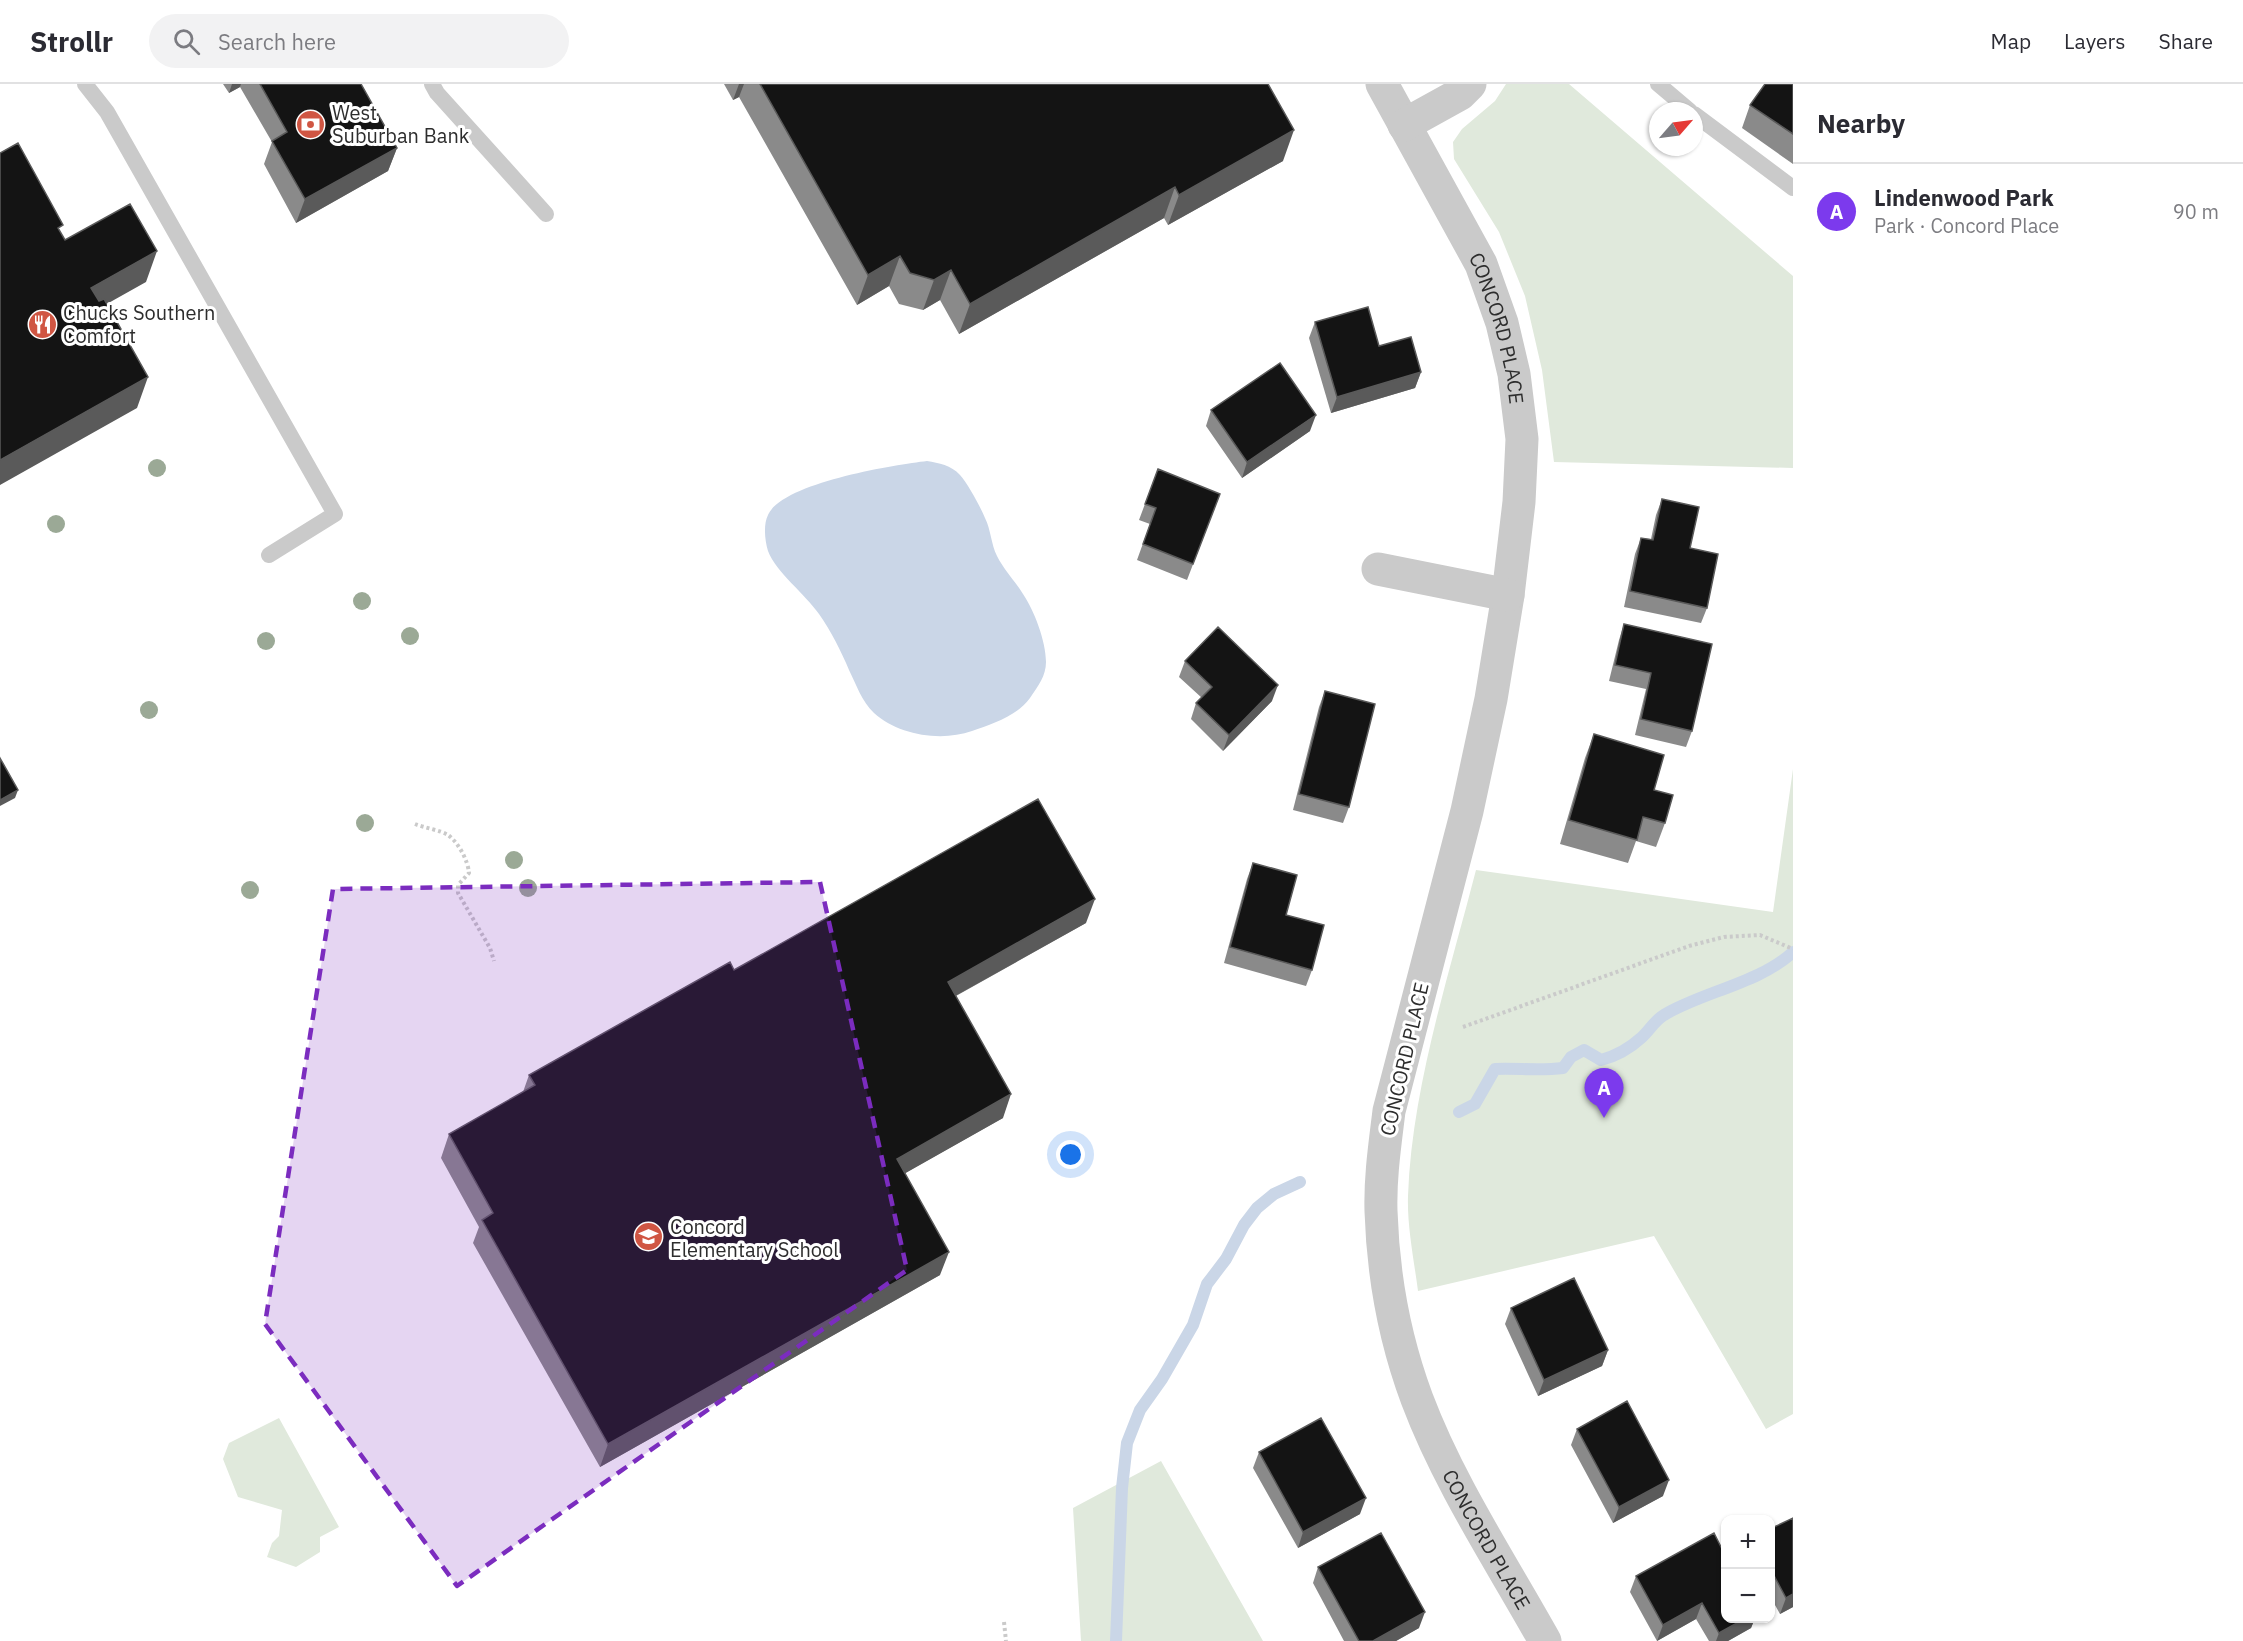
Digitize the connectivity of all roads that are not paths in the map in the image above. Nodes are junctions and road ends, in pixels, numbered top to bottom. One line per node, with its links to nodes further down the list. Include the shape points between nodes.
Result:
1 (85, 84): 8 (lane)
2 (97, 84): 8 (lane)
3 (432, 84): 12 (lane)
4 (1382, 84): 10 (street, CONCORD PLACE)
5 (1470, 84): 10 (street, via 1460,94)
6 (1658, 84): 7 (lane)
7 (1679, 102)
8 (107, 112): 13 (lane, via 335,514)
9 (1703, 121): 11 (lane)
10 (1404, 125): 15 (street, CONCORD PLACE, via 1481,264 1502,323 1514,374 1522,439)
11 (1793, 188)
12 (546, 214)
13 (269, 555)
14 (1378, 569): 15 (street)
15 (1508, 595): 16 (street, CONCORD PLACE, via 1467,811 1389,1111 1381,1210 1392,1305 1417,1398 1457,1484)
16 (1545, 1641)

